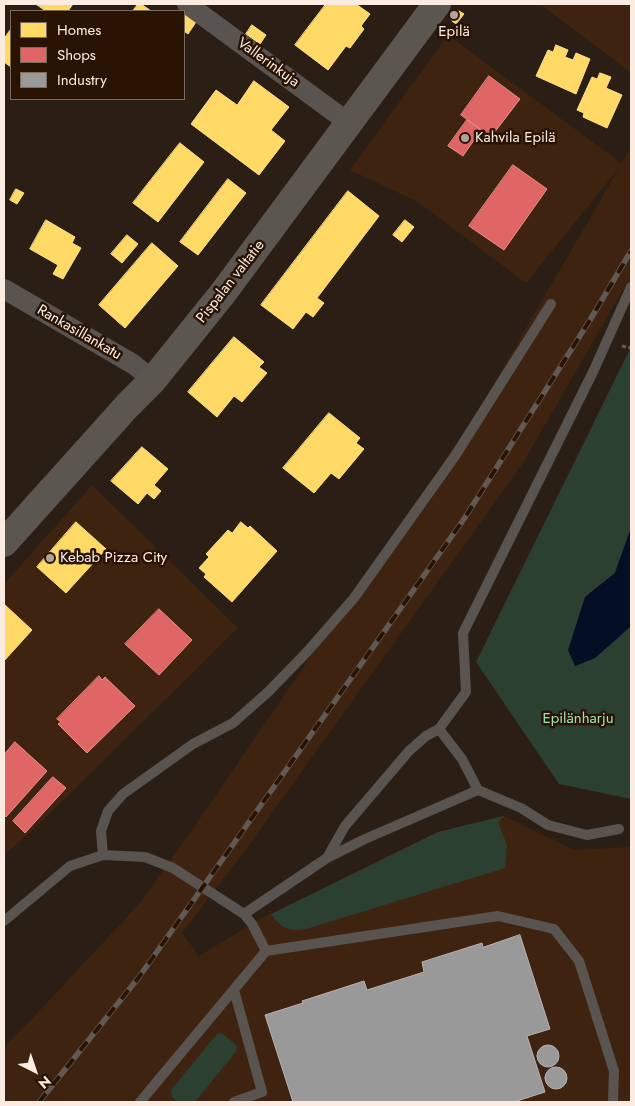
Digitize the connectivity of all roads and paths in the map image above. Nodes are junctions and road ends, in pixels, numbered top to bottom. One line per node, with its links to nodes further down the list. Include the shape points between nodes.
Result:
1 (187, 4): 3 (street, Vallerinkuja)
2 (437, 4): 3 (main road, Pispalan valtatie)
3 (349, 123): 7 (main road, Pispalan valtatie, via 223,293)
4 (631, 286): 9 (lane, via 593,372 463,633 466,692)
5 (4, 289): 7 (street, Rankasillankatu, via 133,364)
6 (551, 304): 12 (lane, via 455,456 354,598 287,672 233,723 192,744 123,794 108,811 101,831)
7 (153, 380): 8 (main road, Pispalan valtatie)
8 (4, 542)
9 (439, 729): 10 (lane, via 462,759); 13 (lane, via 408,751 344,826)
10 (478, 790): 11 (lane, via 521,808 548,825 587,835); 13 (lane)
11 (619, 829)
12 (103, 855): 14 (lane, via 145,858 173,868); 15 (lane, via 70,866)
13 (327, 858): 14 (lane)
14 (244, 914): 16 (lane)
15 (4, 922)
16 (266, 951): 17 (lane); 22 (lane, via 498,916 554,929 579,961 614,1071)
17 (234, 990): 18 (lane); 19 (lane)
18 (262, 1092): 20 (lane); 21 (lane)
19 (140, 1102)
20 (234, 1102)
21 (266, 1102)
22 (613, 1102)

